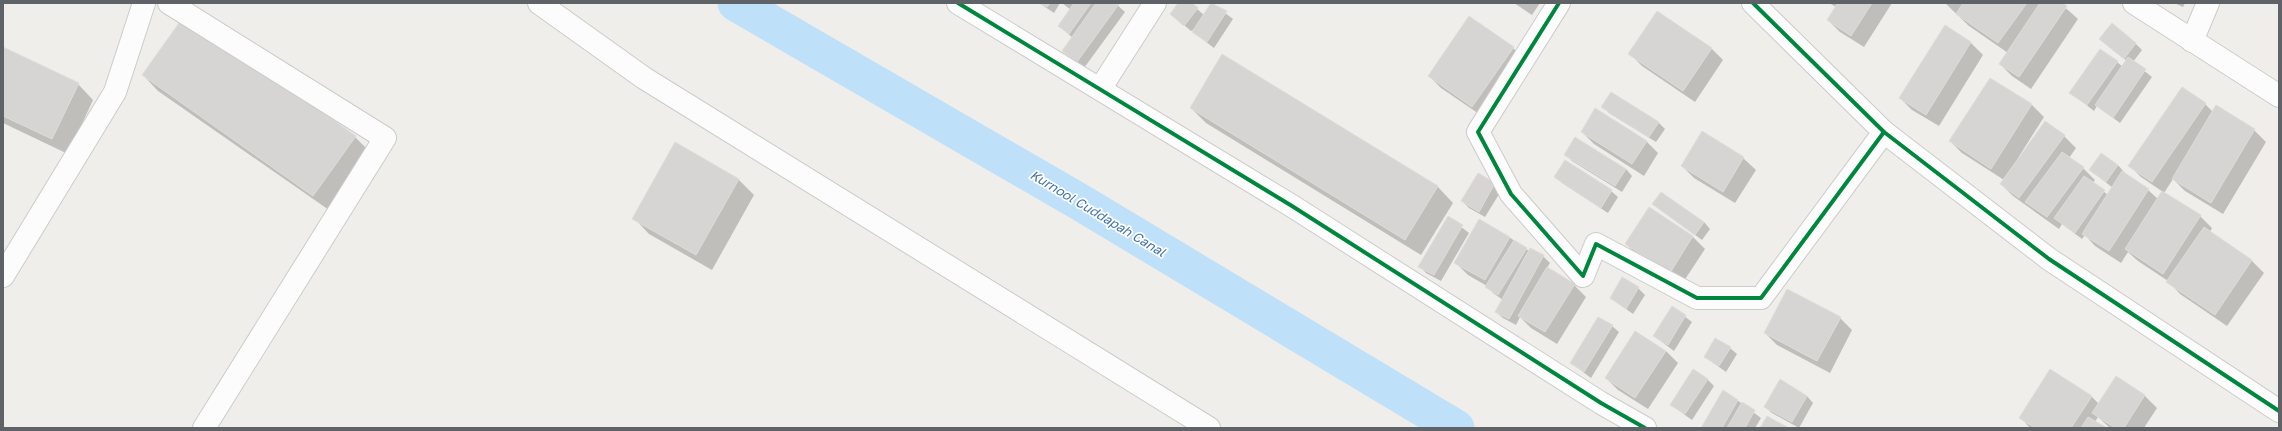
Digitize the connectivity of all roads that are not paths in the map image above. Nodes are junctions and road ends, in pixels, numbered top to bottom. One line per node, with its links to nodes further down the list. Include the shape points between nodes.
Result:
1 (144, 3): 14 (street, via 115,92)
2 (170, 3): 16 (street, via 385,138)
3 (539, 3): 17 (street, via 644,78)
4 (958, 3): 11 (street)
5 (1155, 3): 11 (street)
6 (1559, 3): 13 (street, via 1478,132 1511,194 1583,276 1596,244 1697,298 1761,298)
7 (1754, 3): 13 (street)
8 (2134, 3): 10 (street)
9 (2208, 3): 10 (street)
10 (2192, 41): 12 (street)
11 (1100, 89): 18 (street, via 1299,211 1601,403)
12 (2279, 96)
13 (1884, 132): 15 (street, via 2049,259)
14 (3, 276)
15 (2279, 411)
16 (204, 428)
17 (1209, 428)
18 (1645, 428)

